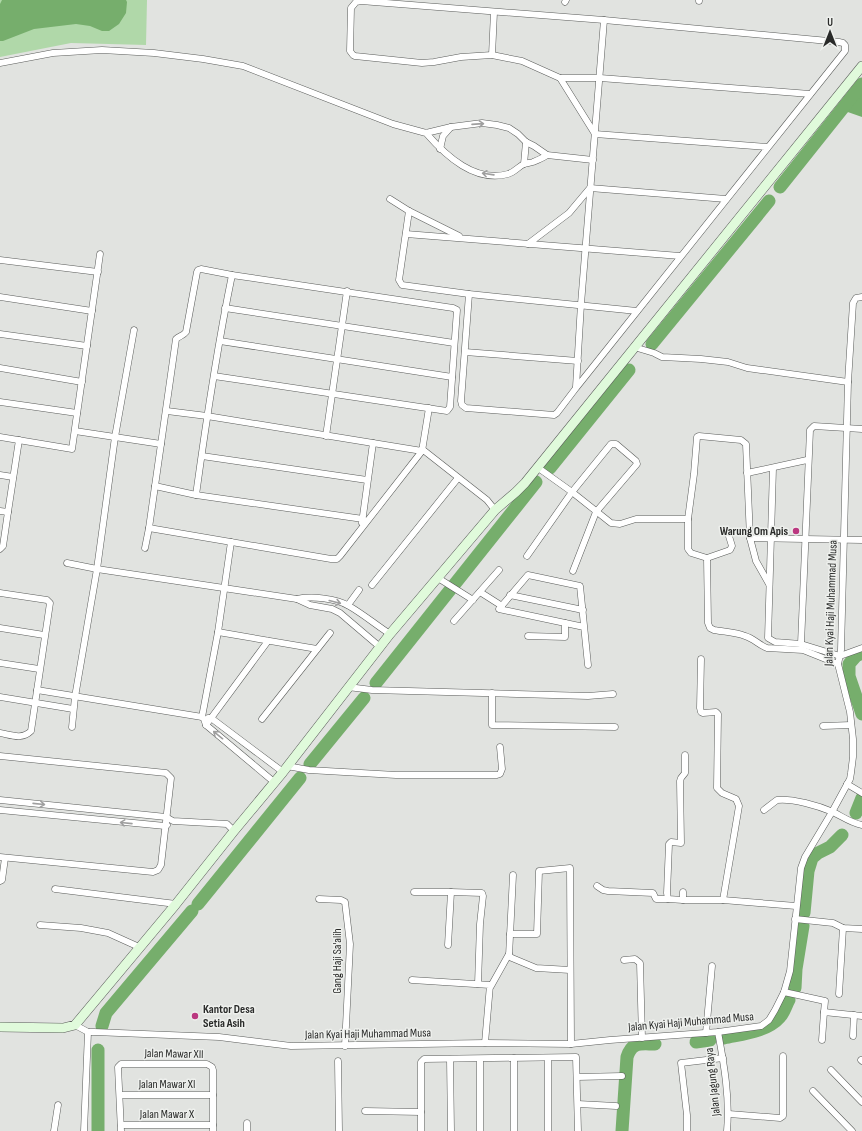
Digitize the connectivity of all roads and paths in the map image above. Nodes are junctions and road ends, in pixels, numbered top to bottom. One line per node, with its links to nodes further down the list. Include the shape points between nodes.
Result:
1 (494, 12): 2 (street); 3 (street); 3 (street, via 361,1 356,2 351,8 350,51 353,55 422,63)
2 (604, 20): 7 (street); 8 (street, via 843,43 845,51)
3 (492, 55): 6 (street, via 522,61)
4 (0, 63): 10 (street, via 53,54 102,50 154,52 203,59 243,66 393,124)
5 (862, 66): 45 (street)
6 (560, 78): 7 (street); 11 (street)
7 (600, 78): 8 (street); 11 (street)
8 (810, 94): 13 (street)
9 (451, 126): 10 (street); 12 (street, one-way to 12, via 482,123 497,125 510,128); 14 (street, via 443,136)
10 (426, 133): 14 (street)
11 (595, 134): 13 (street); 16 (street)
12 (526, 142): 15 (street); 17 (street)
13 (768, 146): 20 (street)
14 (440, 149): 17 (street, one-way to 14, via 509,174 483,174 465,167)
15 (547, 155): 16 (street); 17 (street)
16 (593, 160): 18 (street)
17 (524, 164)
18 (590, 188): 20 (street); 24 (street, via 569,213); 25 (street)
19 (390, 199): 21 (street)
20 (726, 199): 27 (street)
21 (409, 211): 22 (street); 23 (street)
22 (406, 234): 23 (street); 32 (street, via 400,284)
23 (463, 238): 24 (street)
24 (528, 244): 25 (street)
25 (585, 248): 27 (street); 35 (street)
26 (100, 254): 29 (street)
27 (680, 256): 38 (street)
28 (0, 260): 29 (street)
29 (98, 272): 37 (street)
30 (232, 275): 31 (street); 36 (street); 58 (street, via 198,270 186,332 176,339)
31 (347, 291): 39 (street); 43 (street, via 454,308)
32 (469, 294): 35 (street); 46 (street)
33 (0, 297): 37 (street)
34 (862, 297): 53 (street, Jalan Kyai Haji Muhammad Musa, via 856,298 853,303)
35 (581, 304): 38 (street); 48 (street)
36 (225, 308): 39 (street); 42 (street)
37 (92, 311): 44 (street)
38 (637, 311): 54 (street)
39 (341, 326): 43 (street); 47 (street)
40 (134, 330): 66 (street)
41 (0, 334): 44 (street)
42 (220, 341): 47 (street); 50 (street)
43 (454, 343): 51 (street)
44 (87, 346): 52 (street)
45 (635, 347): 53 (street, via 662,357 728,362 747,368); 73 (street)
46 (466, 352): 48 (street); 54 (street, via 461,402 466,408 554,415)
47 (336, 359): 51 (street); 55 (street)
48 (578, 361): 54 (street)
49 (0, 368): 52 (street)
50 (214, 376): 55 (street); 60 (street)
51 (452, 377): 57 (street, via 449,409 447,411)
52 (82, 382): 59 (street)
53 (848, 382): 61 (street, Jalan Kyai Haji Muhammad Musa)
54 (576, 388)
55 (332, 394): 57 (street); 64 (street)
56 (0, 402): 59 (street)
57 (429, 408): 70 (street)
58 (167, 411): 60 (street); 68 (street)
59 (77, 413): 63 (street)
60 (207, 416): 64 (street); 71 (street)
61 (848, 429): 62 (street); 72 (street, via 811,427); 95 (street, Jalan Kyai Haji Muhammad Musa)
62 (862, 429)
63 (75, 431): 66 (street); 67 (street, via 72,449)
64 (326, 436): 69 (street)
65 (0, 437): 67 (street)
66 (115, 437): 68 (street); 103 (street)
67 (19, 440): 77 (street)
68 (161, 444): 80 (street)
69 (373, 444): 70 (street); 79 (street)
70 (422, 450): 78 (street); 90 (street)
71 (202, 456): 79 (street); 82 (street)
72 (807, 460): 74 (street); 94 (street)
73 (538, 468): 81 (street); 83 (street)
74 (773, 468): 75 (street); 92 (street)
75 (747, 473): 87 (street, via 744,441 698,436); 93 (street)
76 (0, 475): 77 (street)
77 (13, 477): 85 (street)
78 (458, 478): 83 (street, via 487,500); 108 (street)
79 (367, 480): 88 (street)
80 (155, 486): 82 (street); 89 (street)
81 (572, 492): 86 (street); 86 (street, via 611,444 616,444 637,464); 100 (street)
82 (196, 495): 88 (street)
83 (495, 510): 106 (street)
84 (0, 511): 85 (street)
85 (8, 512): 99 (street, via 3,546)
86 (596, 512): 87 (street, via 614,524 639,519); 105 (street)
87 (688, 519): 101 (street, via 689,551)
88 (363, 520): 90 (street)
89 (150, 528): 97 (street); 98 (street)
90 (361, 530): 97 (street, via 335,559)
91 (728, 533): 101 (street, via 732,546 730,550)
92 (771, 537): 93 (street); 94 (street); 107 (street)
93 (750, 538): 107 (street, via 756,561)
94 (804, 538): 95 (street); 129 (street)
95 (843, 539): 96 (street); 133 (street, Jalan Kyai Haji Muhammad Musa)
96 (862, 540)
97 (231, 542): 109 (street)
98 (145, 548)
99 (0, 549)
100 (527, 556)
101 (707, 558): 137 (street, via 708,623 711,629 744,635 767,648 803,650)
102 (67, 563): 103 (street)
103 (97, 569): 109 (street); 144 (street)
104 (499, 570): 111 (street)
105 (573, 571)
106 (438, 578): 115 (street); 125 (street)
107 (769, 584): 129 (street, via 768,638 775,642)
108 (372, 585)
109 (225, 587): 114 (street); 123 (street)
110 (359, 590): 116 (street)
111 (480, 592): 115 (street); 117 (street)
112 (0, 593): 126 (street, via 49,601)
113 (510, 596): 117 (street); 118 (street); 118 (street, via 528,575 580,586)
114 (296, 599): 116 (street, one-way to 116, via 325,599); 130 (street, via 340,613)
115 (472, 600): 119 (street)
116 (348, 605): 125 (street)
117 (502, 606): 120 (street, via 499,609)
118 (583, 610): 121 (street)
119 (454, 621)
120 (565, 623): 121 (street); 127 (street, via 565,637)
121 (584, 626): 136 (street)
122 (0, 628): 126 (street)
123 (218, 632): 128 (street); 148 (street)
124 (330, 633): 132 (street)
125 (390, 634): 130 (street)
126 (44, 635): 138 (street)
127 (528, 636)
128 (268, 641): 132 (street); 148 (street)
129 (801, 644): 133 (street)
130 (380, 647): 139 (street)
131 (862, 648): 133 (street)
132 (317, 649): 147 (street)
133 (840, 656): 137 (street, Jalan Kyai Haji Muhammad Musa)
134 (701, 659): 185 (street, via 701,712 718,714 717,788 736,799 739,806)
135 (0, 662): 138 (street)
136 (588, 664)
137 (838, 664): 149 (street, Jalan Kyai Haji Muhammad Musa)
138 (39, 669): 140 (street)
139 (348, 687): 141 (street); 159 (street)
140 (37, 690): 144 (street); 145 (street)
141 (492, 693): 142 (street, via 588,696); 150 (street, via 492,725)
142 (613, 694)
143 (0, 697): 145 (street)
144 (74, 697): 146 (street); 148 (street)
145 (35, 702): 146 (street); 153 (street, via 31,731 27,735 23,737)
146 (73, 709): 152 (street)
147 (262, 719)
148 (206, 720): 154 (street); 155 (street, one-way to 148)
149 (851, 725): 151 (street); 161 (street, Jalan Kyai Haji Muhammad Musa, via 853,757)
150 (615, 726)
151 (823, 726)
152 (72, 727)
153 (0, 733)
154 (242, 741): 155 (street); 159 (street)
155 (234, 748): 160 (street)
156 (500, 748): 159 (street, via 502,769 497,775 396,775)
157 (685, 755): 183 (street, via 686,769 680,781 682,843 671,842 669,845)
158 (0, 756): 169 (street, via 166,773 171,778)
159 (285, 769): 160 (street)
160 (274, 782): 173 (street)
161 (847, 784): 162 (street); 167 (street, Jalan Kyai Haji Muhammad Musa)
162 (862, 793)
163 (0, 800): 164 (street, one-way to 164)
164 (74, 808): 168 (street); 169 (street)
165 (0, 810): 168 (street)
166 (764, 810): 167 (street, via 774,801 781,799 801,802)
167 (832, 812): 171 (street, via 854,824); 187 (street, Jalan Kyai Haji Muhammad Musa, via 804,857)
168 (73, 817): 172 (street, one-way to 168)
169 (166, 817): 170 (street); 172 (street)
170 (173, 821): 172 (street); 173 (street, via 227,824)
171 (862, 825)
172 (165, 826): 174 (street, via 161,865 153,872)
173 (234, 831): 186 (street)
174 (2, 858): 176 (street)
175 (513, 875): 192 (street)
176 (0, 881)
177 (597, 886): 183 (street, via 608,891 653,893 656,898)
178 (55, 889): 186 (street)
179 (414, 892): 180 (street)
180 (451, 892): 193 (street); 200 (street, via 480,892 483,895)
181 (684, 892): 184 (street)
182 (319, 899): 217 (street, Gang Haji Sa'alih, via 345,902 350,944)
183 (668, 899): 184 (street)
184 (684, 900): 185 (street)
185 (723, 900): 187 (street)
186 (176, 904): 194 (street)
187 (796, 906): 188 (street, Jalan Kyai Haji Muhammad Musa)
188 (795, 918): 190 (street, via 833,923); 202 (street, Jalan Kyai Haji Muhammad Musa, via 790,971)
189 (40, 925): 194 (street, via 108,933)
190 (843, 928): 191 (street); 203 (street)
191 (862, 929)
192 (510, 934): 195 (street); 198 (street, via 537,934 539,871 570,868)
193 (448, 945)
194 (139, 947): 207 (street)
195 (509, 954): 198 (street, via 512,958 536,968); 201 (street)
196 (624, 960): 213 (street, via 635,960 640,963)
197 (712, 966): 211 (street)
198 (570, 970): 216 (street)
199 (412, 980): 200 (street)
200 (478, 984): 201 (street)
201 (491, 986): 215 (street)
202 (784, 992): 204 (street, via 825,1001); 210 (street, Jalan Kyai Haji Muhammad Musa, via 765,1024)
203 (839, 994)
204 (824, 1012): 205 (street); 214 (street)
205 (854, 1015): 206 (street); 212 (street)
206 (862, 1016)
207 (75, 1025): 208 (street, via 63,1028); 209 (street)
208 (0, 1027)
209 (91, 1032): 217 (street, Jalan Kyai Haji Muhammad Musa, via 219,1038 291,1046); 242 (street)
210 (718, 1032): 211 (street, Jalan Kyai Haji Muhammad Musa); 221 (street, Jalan Jagung Raya)
211 (706, 1033): 213 (street, Jalan Kyai Haji Muhammad Musa)
212 (852, 1036)
213 (642, 1038): 216 (street, Jalan Kyai Haji Muhammad Musa)
214 (822, 1040)
215 (485, 1043): 216 (street, Jalan Kyai Haji Muhammad Musa); 217 (street, Jalan Kyai Haji Muhammad Musa)
216 (571, 1044)
217 (345, 1046)
218 (783, 1056): 237 (street, via 783,1116 780,1118)
219 (514, 1058): 220 (street); 223 (street); 248 (street)
220 (548, 1058): 227 (street, via 576,1058); 249 (street)
221 (723, 1058): 237 (street, Jalan Jagung Raya); 251 (street, via 682,1063)
222 (450, 1059): 223 (street); 236 (street, via 425,1059 421,1062); 246 (street)
223 (480, 1059): 247 (street)
224 (338, 1062): 244 (street)
225 (831, 1070): 231 (street)
226 (622, 1076): 227 (street)
227 (577, 1077): 232 (street)
228 (813, 1091): 253 (street)
229 (120, 1096): 230 (street, Jalan Mawar XI); 230 (street, Jalan Mawar XII, via 119,1065 207,1064 213,1070); 239 (street)
230 (213, 1096): 240 (street, Jalan Mawar XII)
231 (862, 1102)
232 (578, 1104): 234 (street); 250 (street)
233 (58, 1105): 241 (street)
234 (616, 1106)
235 (365, 1111): 236 (street)
236 (421, 1112): 245 (street)
237 (729, 1114): 252 (street, Jalan Jagung Raya)
238 (247, 1123): 243 (street)
239 (121, 1128): 240 (street, Jalan Mawar X)
240 (213, 1128)
241 (54, 1131)
242 (84, 1131)
243 (247, 1131)
244 (339, 1131)
245 (421, 1131)
246 (451, 1131)
247 (480, 1131)
248 (514, 1131)
249 (548, 1131)
250 (578, 1131)
251 (687, 1131)
252 (727, 1131)
253 (852, 1131)

